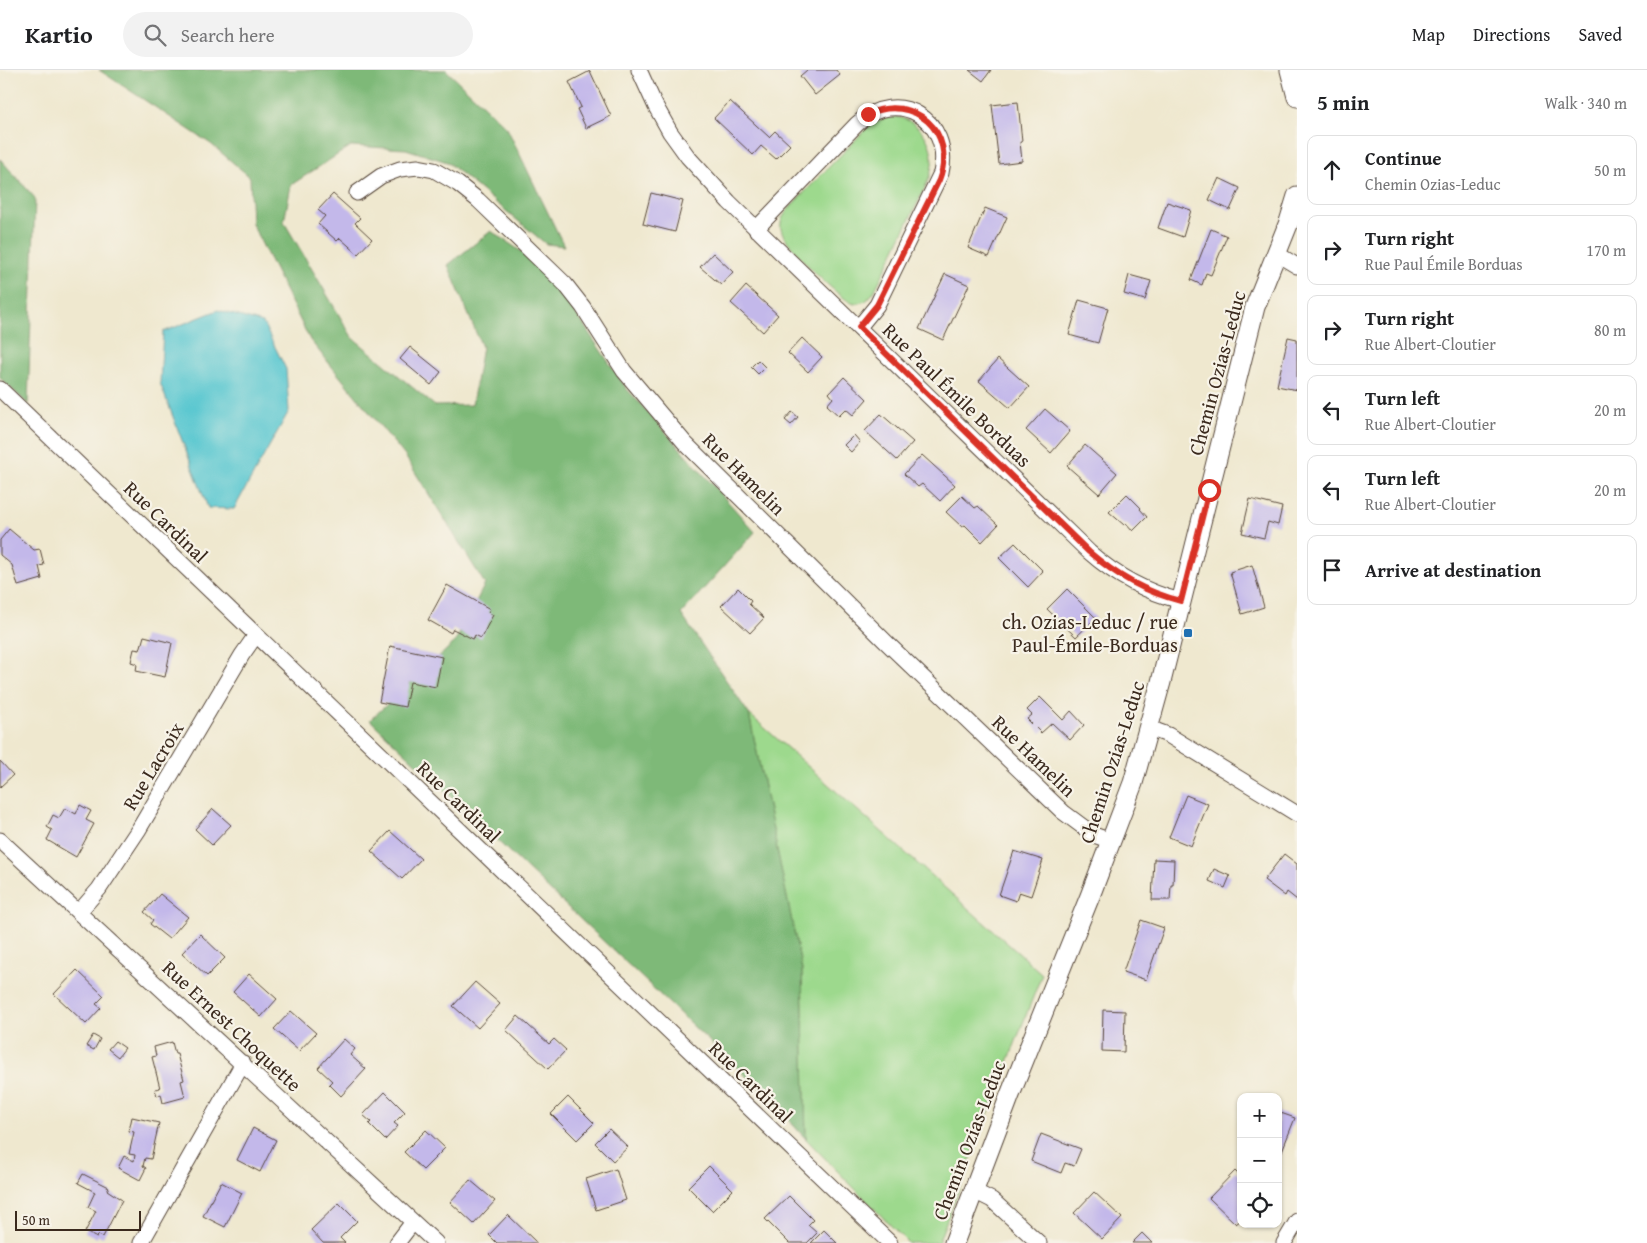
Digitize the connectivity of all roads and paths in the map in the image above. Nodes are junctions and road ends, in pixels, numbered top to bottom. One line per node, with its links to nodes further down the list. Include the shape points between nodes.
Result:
1 (639, 70): 6 (street, Rue Paul Émile Borduas, via 654,105 679,144)
2 (1290, 70): 3 (street)
3 (1297, 96)
4 (357, 193): 16 (street, Rue Hamelin, via 381,176 418,167 434,170 478,200 565,284 624,370 664,421 706,466 1063,812 1094,835)
5 (1297, 196): 7 (street, Chemin Ozias-Leduc)
6 (756, 229): 9 (street, Rue Paul Émile Borduas); 9 (street, via 868,114 895,108 909,110 928,121 942,145 942,173 877,305)
7 (1277, 254): 8 (street); 11 (street, Chemin Ozias-Leduc, via 1255,308)
8 (1297, 266)
9 (859, 327): 11 (street, Rue Paul Émile Borduas, via 1110,570 1147,590)
10 (0, 390): 12 (street, Rue Cardinal)
11 (1181, 601): 13 (street, Chemin Ozias-Leduc)
12 (256, 635): 17 (street, Rue Lacroix, via 139,829 99,889); 25 (street, Rue Cardinal)
13 (1149, 728): 14 (street, via 1168,735); 16 (street, Chemin Ozias-Leduc)
14 (1297, 814)
15 (0, 840): 17 (street, Rue Ernest Choquette)
16 (1111, 841): 19 (street, Chemin Ozias-Leduc)
17 (79, 912): 18 (street, Rue Ernest Choquette)
18 (243, 1063): 21 (street, Rue Ernest Choquette); 22 (street)
19 (974, 1191): 26 (street, Chemin Ozias-Leduc); 27 (street, via 992,1200)
20 (1297, 1221): 28 (street)
21 (413, 1222): 23 (street); 24 (street, Rue Ernest Choquette)
22 (141, 1243)
23 (397, 1243)
24 (436, 1243)
25 (890, 1243)
26 (954, 1243)
27 (1039, 1243)
28 (1284, 1243)

